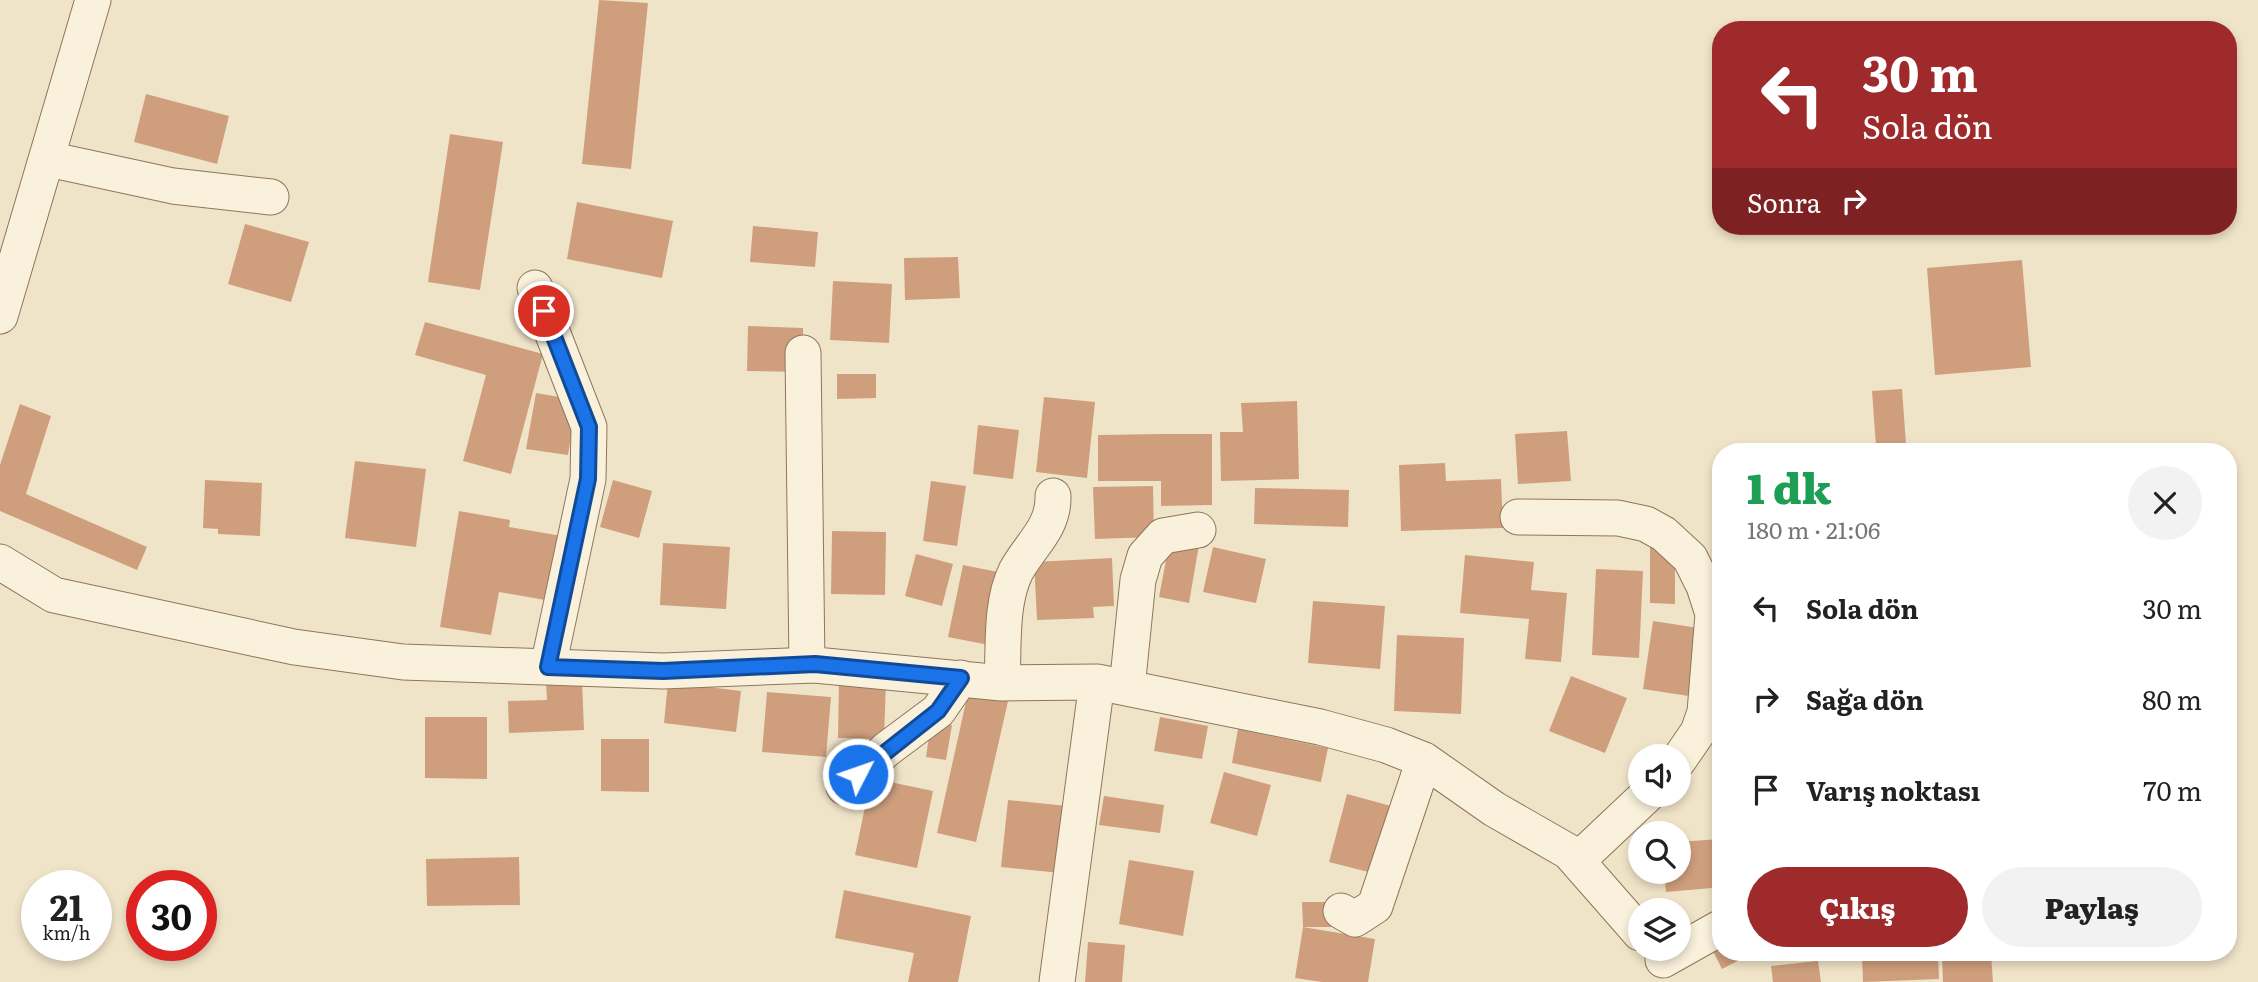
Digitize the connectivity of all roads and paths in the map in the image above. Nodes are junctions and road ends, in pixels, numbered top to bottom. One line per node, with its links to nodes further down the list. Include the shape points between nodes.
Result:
1 (93, 0): 2 (street)
2 (48, 159): 3 (street, via 173,186); 5 (street)
3 (271, 197)
4 (535, 288): 14 (street, via 589,427 588,479)
5 (0, 316)
6 (803, 354): 13 (street)
7 (1053, 496): 16 (street, via 1054,509 1016,572 1008,601)
8 (1518, 517): 11 (street, via 1618,517 1646,524 1690,558)
9 (1198, 530): 17 (street, via 1163,536 1145,556)
10 (0, 562): 14 (street, via 54,594 294,647 403,662)
11 (1712, 611)
12 (1712, 626): 18 (street, via 1705,712)
13 (807, 665): 14 (street, via 663,671); 15 (street)
14 (548, 667)
15 (961, 678): 16 (street); 20 (street, via 938,711)
16 (1002, 683): 17 (street)
17 (1112, 685): 19 (street, via 1321,727); 27 (street)
18 (1690, 744)
19 (1424, 760): 22 (street); 23 (street, via 1375,906 1355,919)
20 (844, 787)
21 (1633, 807): 22 (street)
22 (1577, 861): 24 (street)
23 (1341, 911)
24 (1628, 919)
25 (1712, 933): 26 (street)
26 (1666, 964)
27 (1056, 982)

